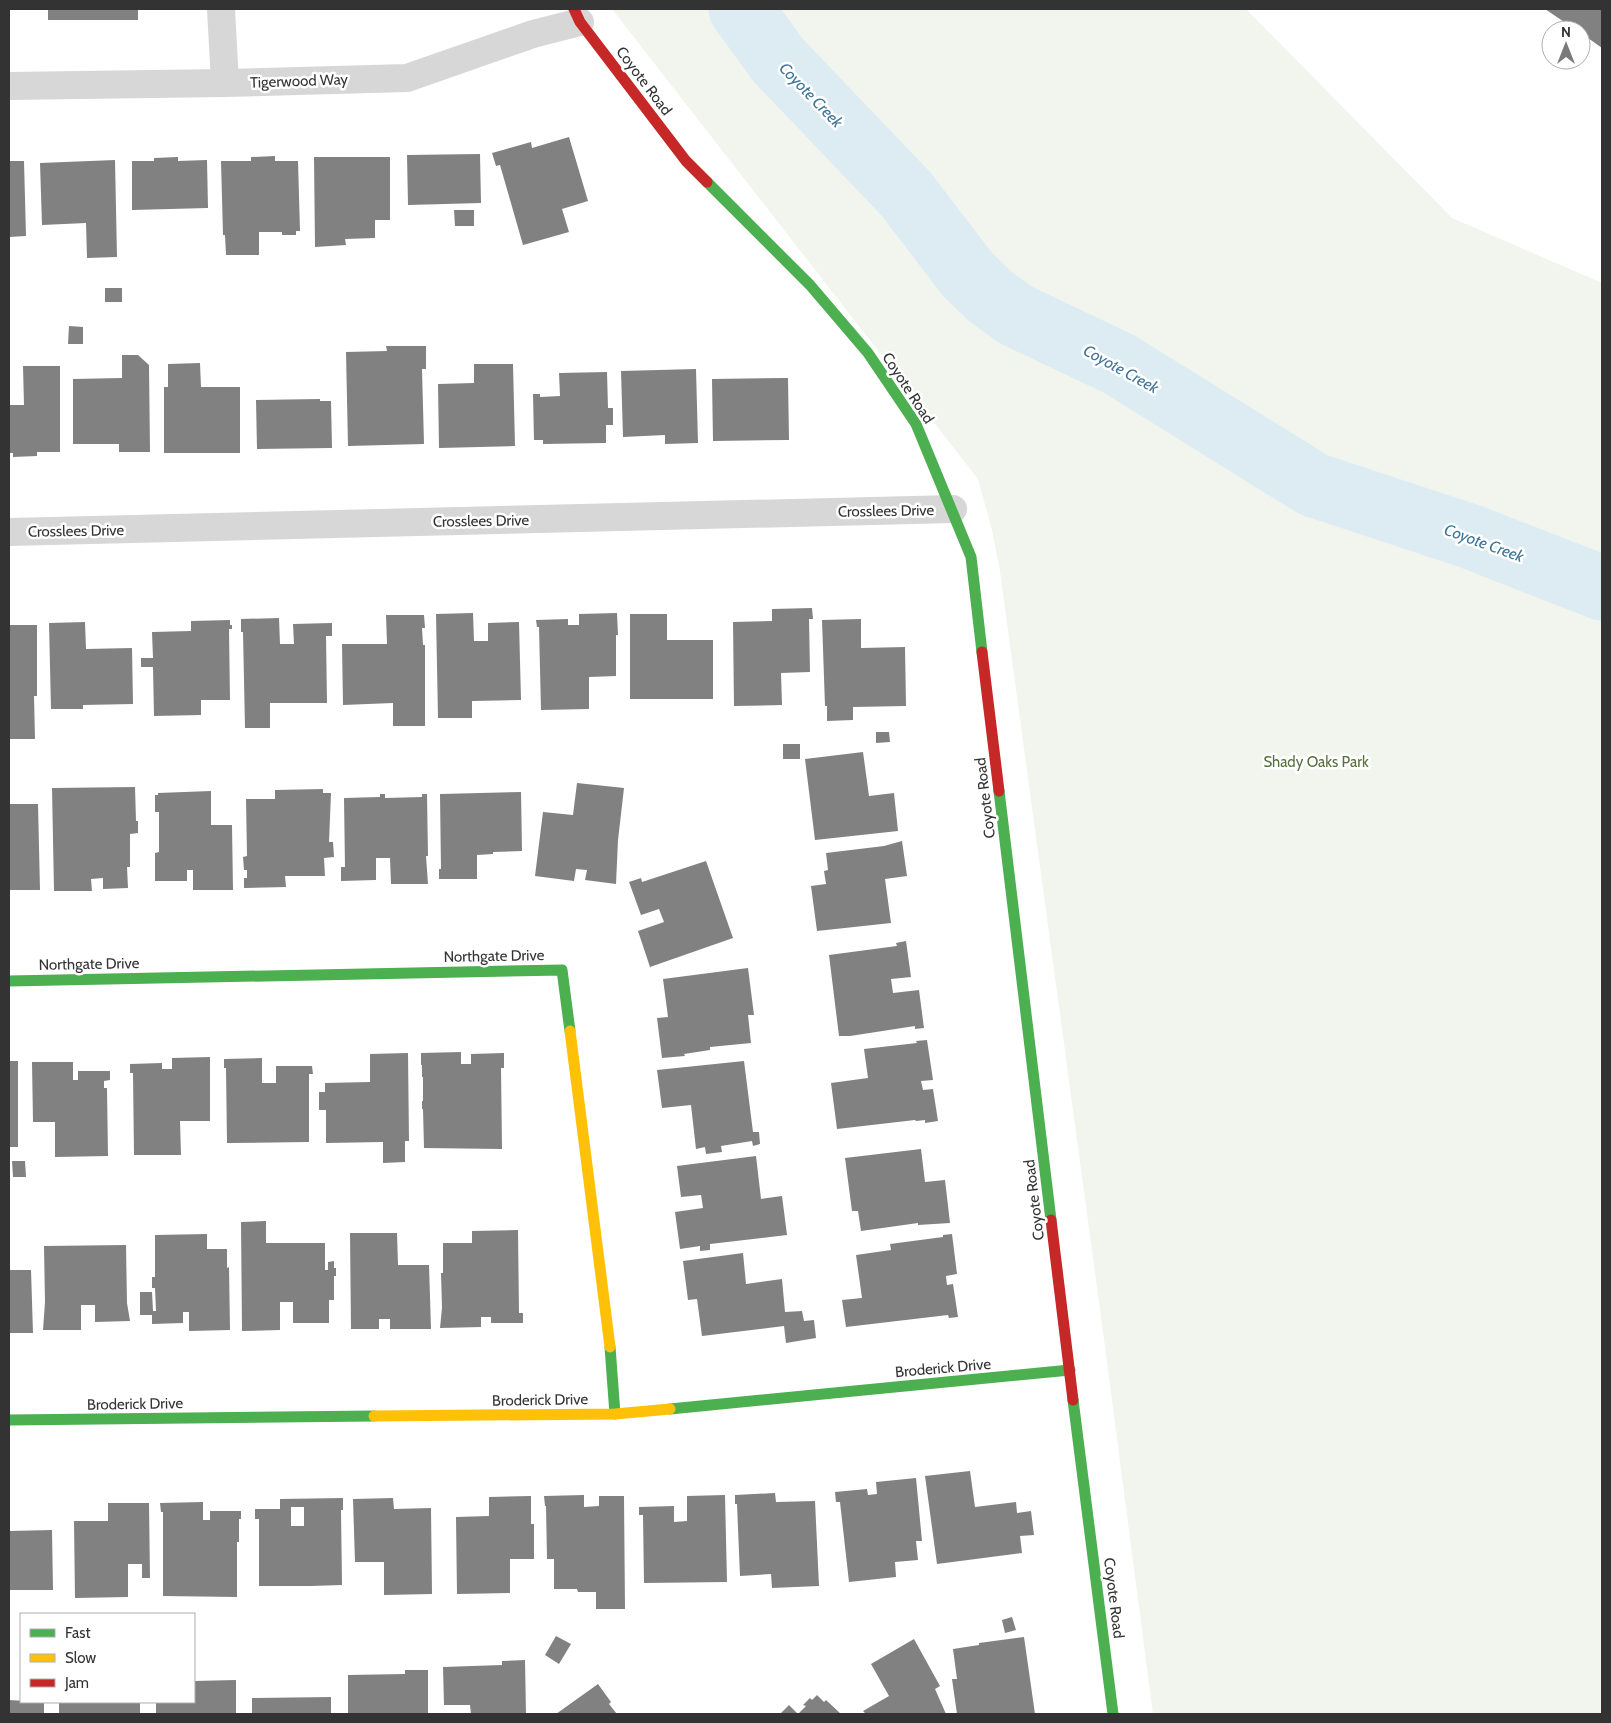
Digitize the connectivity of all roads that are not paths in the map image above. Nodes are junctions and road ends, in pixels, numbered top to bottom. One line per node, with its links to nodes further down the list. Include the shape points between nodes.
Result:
1 (221, 9): 3 (street)
2 (577, 15): 3 (street, Tigerwood Way, via 533,34 407,78); 5 (street, Coyote Road, via 686,161 810,285 868,353 916,424)
3 (225, 83): 4 (street, Tigerwood Way)
4 (9, 86)
5 (953, 510): 6 (street, Crosslees Drive); 8 (street, Coyote Road, via 971,557)
6 (9, 532)
7 (9, 981): 9 (street, Northgate Drive, via 562,970 611,1358)
8 (1070, 1370): 9 (street, Broderick Drive); 11 (street, Coyote Road)
9 (615, 1414): 10 (street, Broderick Drive)
10 (9, 1420)
11 (1113, 1714)

